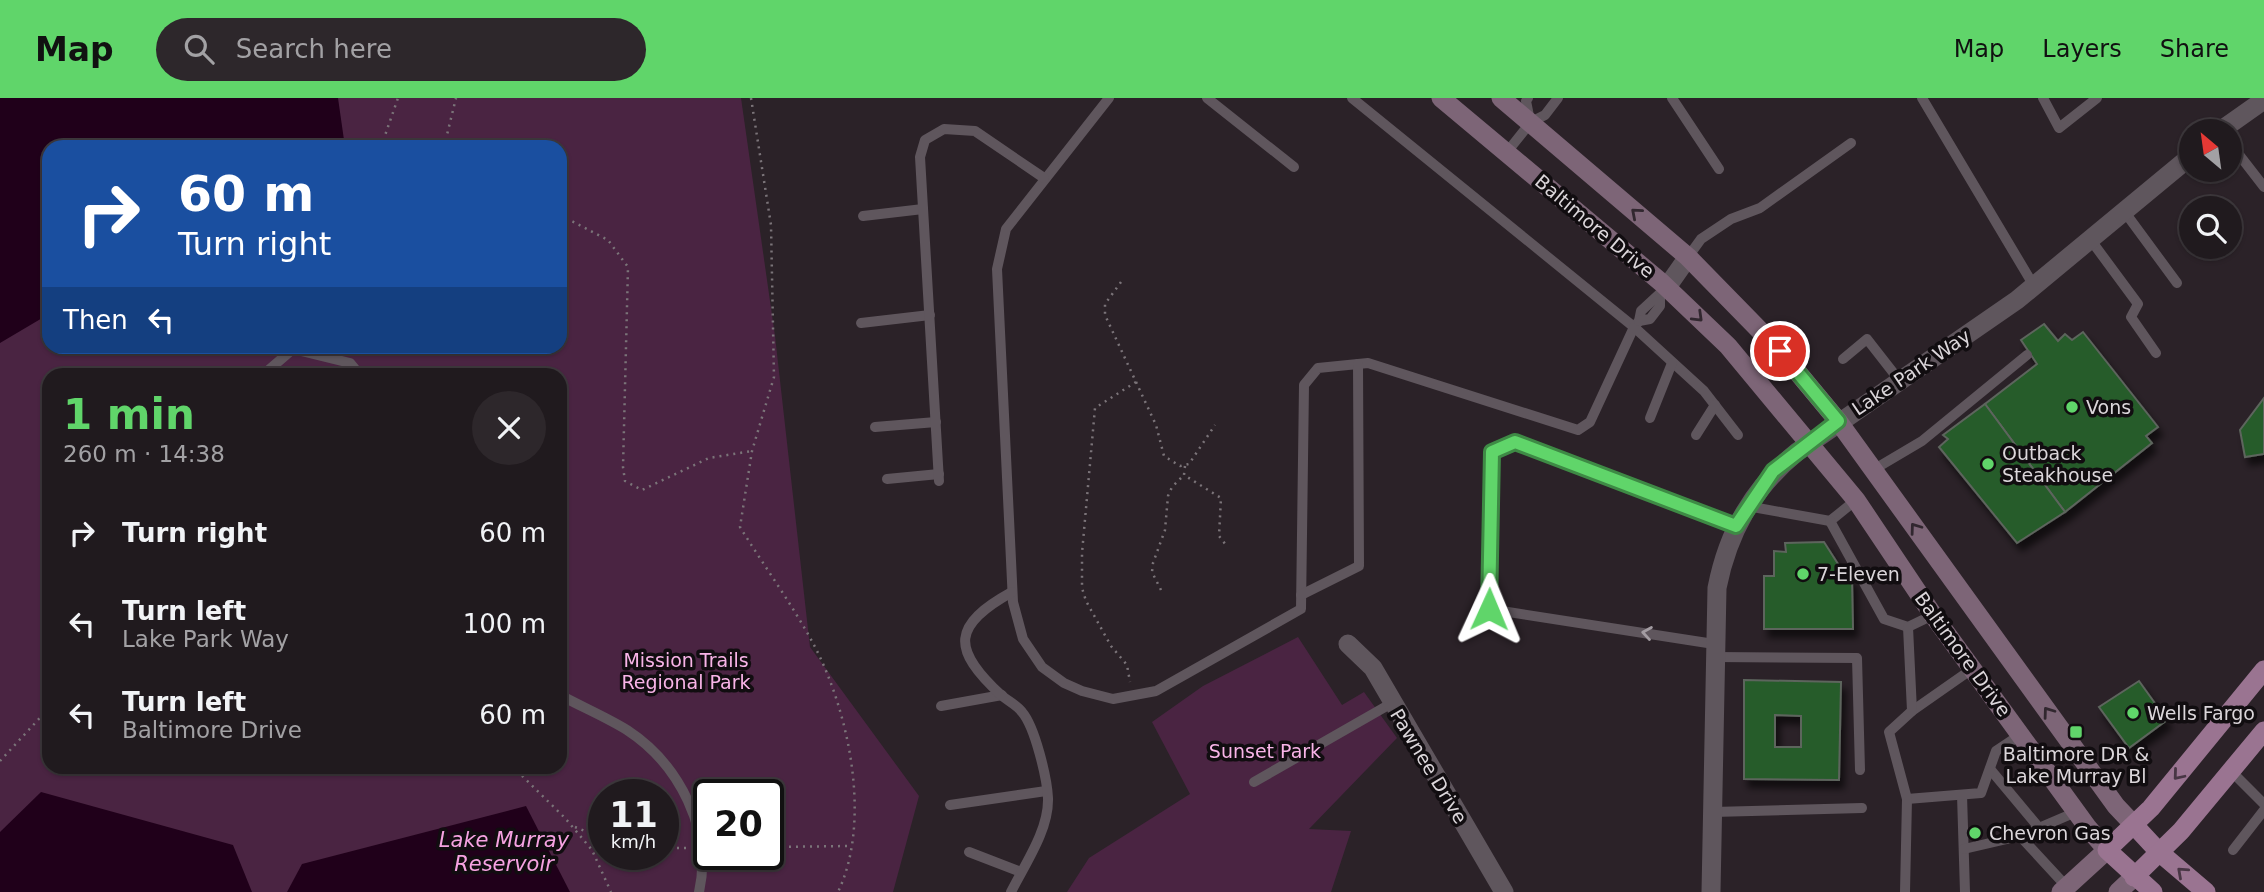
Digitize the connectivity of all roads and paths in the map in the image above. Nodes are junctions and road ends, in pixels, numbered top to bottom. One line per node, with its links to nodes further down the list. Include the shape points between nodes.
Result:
1 (398, 98): 18 (path)
2 (456, 98): 19 (path)
3 (751, 98): 61 (path, via 771,225 775,315 774,377)
4 (1109, 98): 26 (lane)
5 (1207, 98): 24 (lane)
6 (1352, 98): 40 (lane)
7 (1441, 98): 21 (main road, Baltimore Drive)
8 (1501, 98): 17 (main road, Baltimore Drive)
9 (1528, 98): 17 (lane)
10 (1558, 98): 17 (lane, via 1545,115)
11 (1672, 98): 25 (lane)
12 (1922, 98): 36 (lane)
13 (2043, 98): 14 (lane, via 2059,128)
14 (2096, 98)
15 (2264, 100): 16 (street)
16 (2237, 119)
17 (1531, 122): 21 (lane); 33 (main road, Baltimore Drive, one-way to 17)
18 (383, 140)
19 (446, 140)
20 (1851, 143): 33 (lane, via 1760,208 1709,234)
21 (1507, 152): 37 (main road, Baltimore Drive)
22 (2242, 159): 27 (lane)
23 (2179, 166): 29 (street, Lake Park Way)
24 (1294, 167)
25 (1720, 169)
26 (1044, 178): 28 (lane, via 975,131 944,129 925,140 920,157); 72 (lane, via 1006,229 997,270)
27 (2264, 187)
28 (923, 209): 30 (lane); 38 (lane)
29 (2124, 211): 32 (street, Lake Park Way); 35 (lane)
30 (863, 216)
31 (567, 219): 61 (path, via 608,240 628,267 625,481 642,490 709,458)
32 (2090, 239): 36 (street, Lake Park Way); 41 (lane, via 2138,304 2131,317)
33 (1688, 257): 37 (street); 54 (main road, Baltimore Drive, via 1755,323)
34 (1121, 282): 51 (path, via 1105,304 1105,315)
35 (2177, 283)
36 (2034, 286): 50 (street, Lake Park Way)
37 (1664, 291): 40 (lane, via 1641,311); 60 (main road, Baltimore Drive, one-way to 60, via 1728,346)
38 (930, 315): 39 (lane); 55 (lane)
39 (861, 323)
40 (1637, 324): 46 (lane); 47 (lane, via 1590,422 1578,430 1368,363)
41 (2156, 353)
42 (287, 354): 48 (lane)
43 (316, 354): 49 (lane)
44 (2027, 355): 63 (lane, via 1922,440)
45 (1843, 359): 50 (lane, via 1867,339)
46 (1672, 363): 52 (lane); 53 (lane)
47 (1358, 364): 73 (lane, via 1359,566); 73 (lane, via 1318,368 1304,385)
48 (271, 368)
49 (354, 368)
50 (1899, 380): 54 (street, Lake Park Way)
51 (1136, 382): 62 (path, via 1164,456); 81 (path, via 1101,403 1092,417 1082,588 1105,636 1127,665)
52 (1715, 405): 58 (lane); 59 (lane)
53 (1650, 418)
54 (1838, 421): 60 (street, Lake Park Way); 63 (main road, Baltimore Drive)
55 (936, 422): 57 (lane); 65 (lane, via 939,478)
56 (1215, 425): 62 (path)
57 (875, 427)
58 (1696, 435)
59 (1738, 435)
60 (1809, 442): 66 (main road, Baltimore Drive); 67 (street, Lake Park Way, via 1773,471)
61 (752, 451): 110 (path, via 740,527 815,646 831,691 846,735 856,794)
62 (1185, 466): 64 (path)
63 (1873, 470): 106 (main road, Baltimore Drive, one-way to 63)
64 (1184, 475): 70 (path, via 1221,498 1219,536); 71 (path, via 1168,496 1165,530 1153,562 1152,572)
65 (887, 480)
66 (1856, 500): 68 (lane); 74 (main road, Baltimore Drive)
67 (1747, 506): 68 (lane); 69 (street, Lake Park Way)
68 (1830, 521): 75 (lane, via 1884,619)
69 (1736, 526): 77 (street, Lake Park Way, via 1717,588); 77 (lane, one-way to 69, via 1489,609 1492,452 1515,442)
70 (1226, 545)
71 (1161, 590)
72 (1012, 592): 80 (lane, via 982,609 968,624 965,645 975,669); 81 (lane, via 1023,639 1042,667 1082,691 1113,699)
73 (1301, 595): 81 (lane, via 1301,609 1156,691)
74 (1933, 615): 75 (lane); 78 (main road, Baltimore Drive)
75 (1908, 627): 85 (lane)
76 (1348, 644): 83 (street, Pawnee Drive, via 1373,668)
77 (1714, 651): 91 (lane, via 1857,658); 103 (street, Lake Park Way)
78 (1972, 669): 85 (lane); 88 (main road, Baltimore Drive)
79 (2264, 670): 106 (main road, one-way to 106)
80 (1002, 695): 84 (lane); 95 (lane, via 1023,712 1035,740)
81 (1132, 695)
82 (567, 699): 102 (lane, via 628,731 667,767)
83 (1392, 703): 94 (lane); 125 (street, Pawnee Drive)
84 (942, 706)
85 (1912, 711): 97 (lane, via 1889,732)
86 (42, 716): 89 (path)
87 (2264, 731): 92 (main road)
88 (2020, 735): 90 (lane, via 1996,751); 104 (main road, Baltimore Drive)
89 (0, 761)
90 (1990, 769): 96 (lane, via 1981,793); 107 (lane)
91 (1860, 770)
92 (2231, 771): 98 (lane); 116 (main road)
93 (520, 774): 105 (path)
94 (1254, 782)
95 (1046, 791): 99 (lane); 118 (lane, via 1040,834)
96 (1962, 795): 97 (lane); 112 (lane)
97 (1907, 799): 127 (lane)
98 (2264, 804)
99 (950, 805)
100 (1862, 808): 103 (lane)
101 (2264, 810): 114 (lane)
102 (693, 811)
103 (1713, 811): 126 (street, Lake Park Way)
104 (2076, 812): 107 (lane); 113 (main road, Baltimore Drive)
105 (571, 825): 108 (path); 121 (path, via 592,850)
106 (2134, 825): 113 (main road); 116 (main road, Baltimore Drive)
107 (2040, 829): 109 (lane)
108 (588, 832)
109 (2020, 836): 112 (lane); 120 (lane)
110 (850, 846): 111 (path); 123 (path)
111 (784, 847)
112 (1964, 849): 128 (lane)
113 (2107, 850): 119 (main road, Baltimore Drive); 120 (main road)
114 (2232, 850)
115 (970, 852): 118 (lane)
116 (2159, 852): 119 (main road); 131 (main road, Baltimore Drive, one-way to 116)
117 (702, 870): 122 (lane)
118 (1021, 872): 124 (lane)
119 (2134, 877): 129 (main road); 130 (main road, Baltimore Drive)
120 (2064, 889)
121 (611, 892)
122 (699, 892)
123 (838, 892)
124 (1011, 892)
125 (1504, 892)
126 (1711, 892)
127 (1905, 892)
128 (1965, 892)
129 (2119, 892)
130 (2153, 892)
131 (2206, 892)

